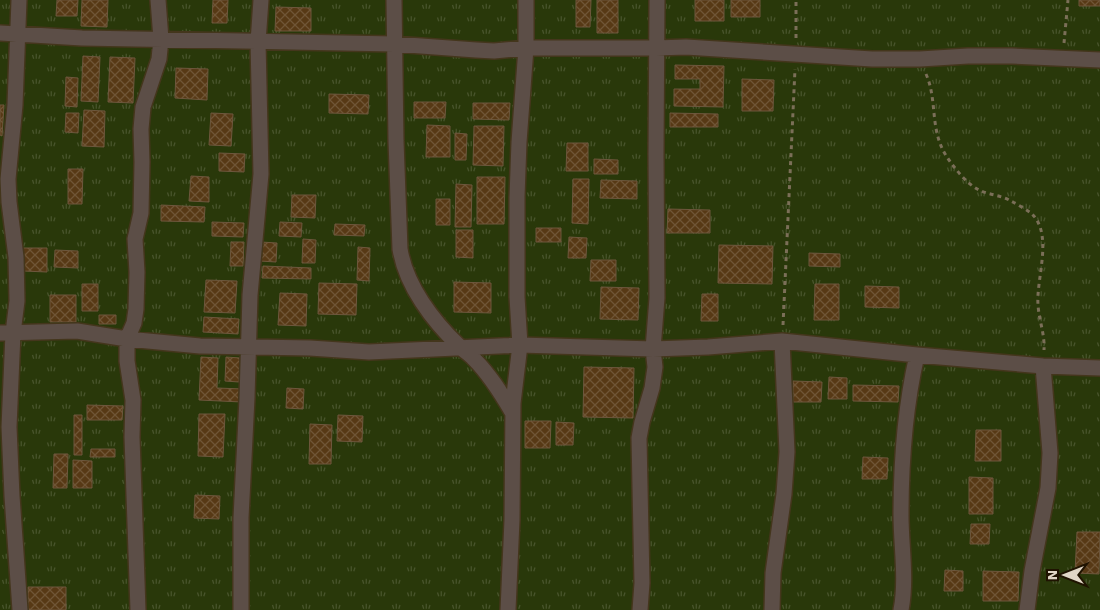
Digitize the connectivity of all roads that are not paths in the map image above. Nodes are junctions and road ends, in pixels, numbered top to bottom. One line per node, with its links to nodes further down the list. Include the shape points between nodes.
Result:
1 (19, 0): 8 (street)
2 (158, 0): 9 (street)
3 (261, 0): 10 (street)
4 (394, 0): 11 (street)
5 (526, 0): 12 (street)
6 (657, 0): 13 (street)
7 (0, 33): 8 (street)
8 (17, 34): 9 (street); 15 (street, via 8,179 17,302)
9 (161, 39): 10 (street); 16 (street, via 159,59 143,107 141,204 135,240 136,309)
10 (258, 42): 11 (street); 19 (street, via 261,174)
11 (394, 44): 12 (street, via 494,51); 20 (street, via 403,264 429,311)
12 (526, 48): 13 (street); 18 (street, via 517,206)
13 (656, 48): 14 (street, via 686,47 872,59 1012,56); 21 (street, via 657,298)
14 (1100, 60)
15 (7, 333): 16 (street, via 77,332); 26 (street, via 12,506)
16 (127, 339): 19 (street, via 200,346); 27 (street, via 133,400)
17 (782, 341): 21 (street); 22 (street); 31 (street, via 787,452)
18 (520, 345): 20 (street); 21 (street); 25 (street)
19 (248, 346): 20 (street, via 369,352); 28 (street, via 240,518)
20 (460, 347): 25 (street, via 486,372)
21 (653, 348): 30 (street, via 652,388 639,438)
22 (917, 355): 23 (street); 32 (street, via 904,454)
23 (1043, 366): 24 (street); 33 (street, via 1050,453 1048,488)
24 (1100, 368)
25 (512, 412): 29 (street)
26 (20, 610)
27 (138, 610)
28 (241, 610)
29 (508, 610)
30 (640, 610)
31 (772, 610)
32 (901, 610)
33 (1027, 610)

